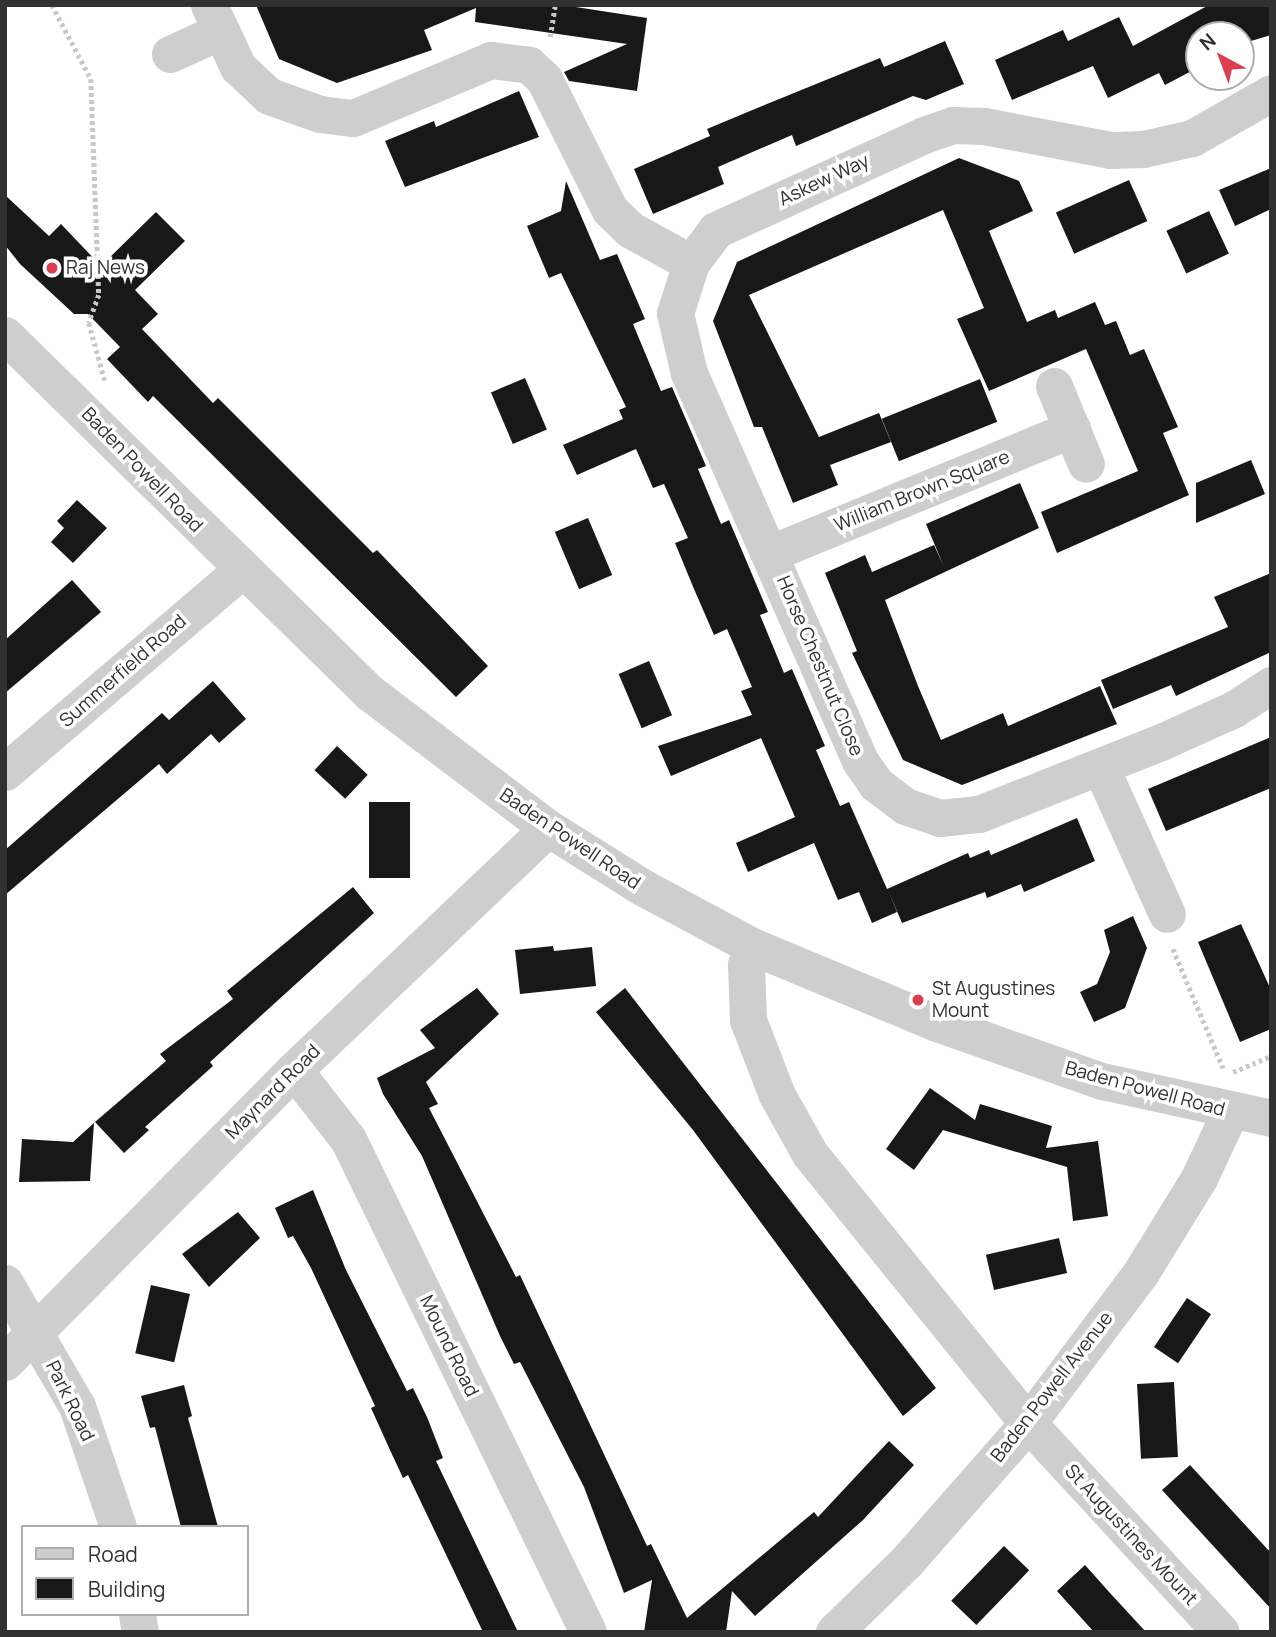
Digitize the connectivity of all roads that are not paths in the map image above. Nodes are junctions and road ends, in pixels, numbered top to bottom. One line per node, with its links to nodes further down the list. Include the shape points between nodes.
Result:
1 (215, 18): 2 (street); 4 (street, via 238,67 269,96 320,114 353,118 491,60 529,65 544,79 610,210 631,230)
2 (170, 54)
3 (1271, 93): 4 (street, Askew Way, via 1192,138 1143,149 1111,150 953,125 716,230)
4 (691, 263): 9 (street, Askew Way, via 675,313 689,373)
5 (5, 335): 10 (street, Baden Powell Road)
6 (1054, 386): 7 (street)
7 (1072, 429): 8 (street); 9 (street, William Brown Square)
8 (1086, 464)
9 (771, 554): 12 (street, Horse Chestnut Close, via 860,761 876,783 905,806 940,818 979,814)
10 (240, 570): 13 (street, Summerfield Road); 14 (street, Baden Powell Road, via 370,693)
11 (1271, 685): 12 (street, Horse Chestnut Close, via 1234,709)
12 (1101, 768): 15 (street)
13 (5, 772)
14 (548, 828): 16 (street, Baden Powell Road); 17 (street, Maynard Road)
15 (1167, 914)
16 (754, 947): 18 (street, Baden Powell Road, via 934,1022 1102,1081); 23 (street, St Augustines Mount, via 746,965 748,1020 777,1095 810,1154)
17 (294, 1070): 21 (street, Maynard Road); 25 (street, Mound Road, via 348,1139)
18 (1230, 1112): 19 (street, Baden Powell Road); 23 (street, Baden Powell Avenue, via 1199,1178 1140,1274)
19 (1271, 1118)
20 (5, 1283): 21 (street, Park Road)
21 (35, 1332): 22 (street, Maynard Road); 24 (street, Park Road, via 77,1406)
22 (5, 1362)
23 (1028, 1423): 26 (street, Baden Powell Avenue, via 906,1562); 27 (street, St Augustines Mount)
24 (117, 1525)
25 (588, 1632)
26 (834, 1632)
27 (1221, 1632)

